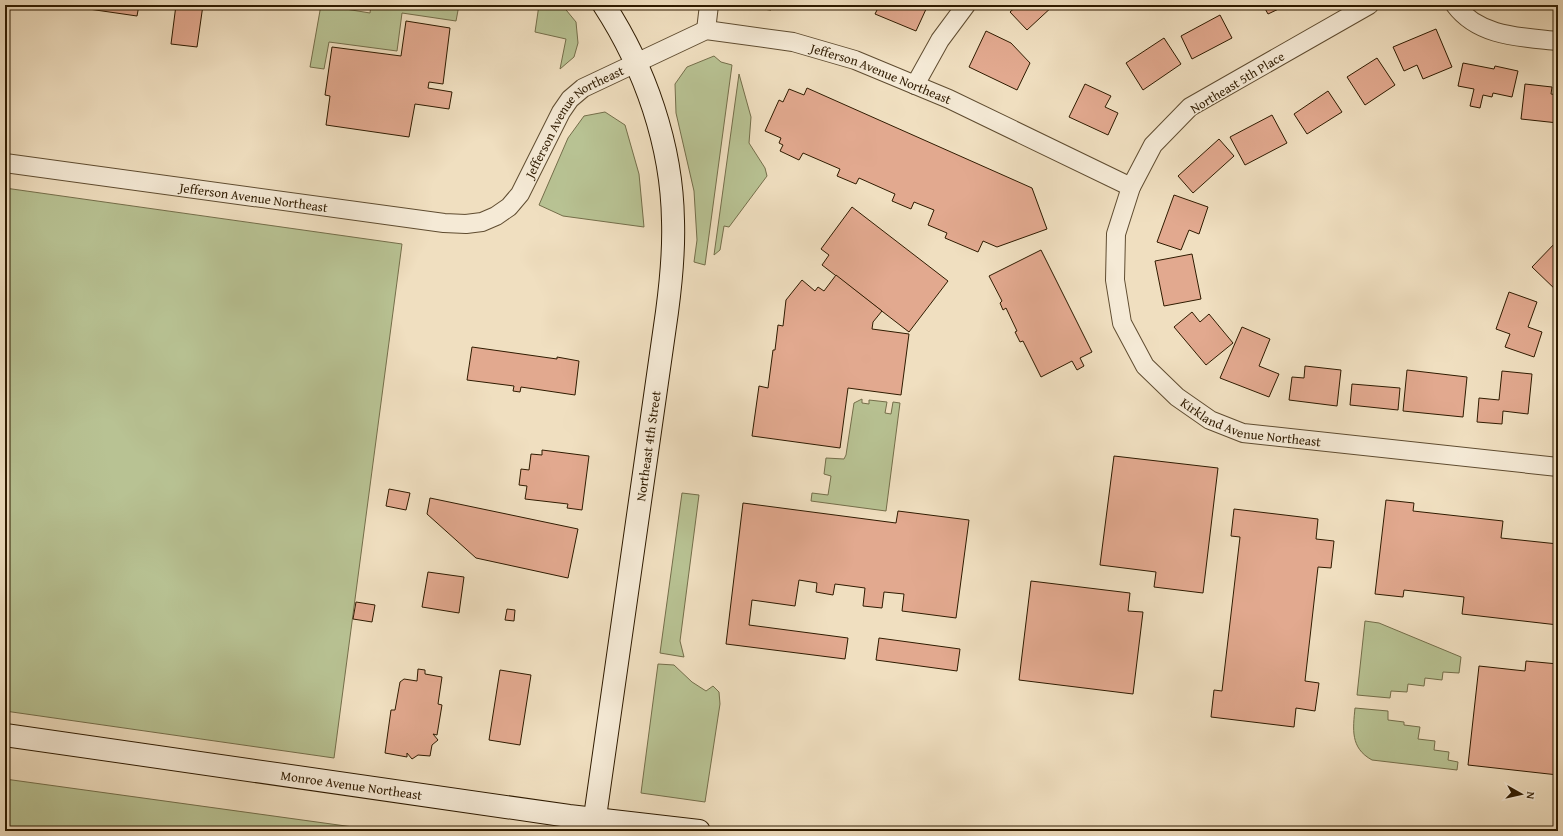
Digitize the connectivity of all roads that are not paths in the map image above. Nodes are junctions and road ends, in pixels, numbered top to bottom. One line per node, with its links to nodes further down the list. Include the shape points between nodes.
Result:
1 (604, 5): 8 (main road, Northeast 4th Street, via 621,33)
2 (709, 5): 6 (street)
3 (966, 5): 9 (street, via 940,40)
4 (1369, 5): 11 (street, Northeast 5th Place, via 1190,107 1153,145)
5 (1455, 5): 7 (street, via 1463,15 1482,28 1512,36)
6 (706, 30): 8 (street, Jefferson Avenue Northeast); 9 (street, Jefferson Avenue Northeast, via 793,42 828,51)
7 (1558, 40)
8 (635, 64): 10 (street, Jefferson Avenue Northeast, via 583,88 570,99 553,127 520,194 509,207 482,222 444,223); 14 (main road, Northeast 4th Street, via 647,91 665,150 673,219 672,264)
9 (915, 85): 11 (street, Jefferson Avenue Northeast)
10 (5, 163)
11 (1131, 186): 12 (street, Kirkland Avenue Northeast, via 1116,234 1115,280 1122,323 1145,366 1177,397 1210,420 1243,433)
12 (1558, 468)
13 (5, 735): 14 (main road, Monroe Avenue Northeast)
14 (594, 825): 15 (main road, Monroe Avenue Northeast)
15 (699, 831)

